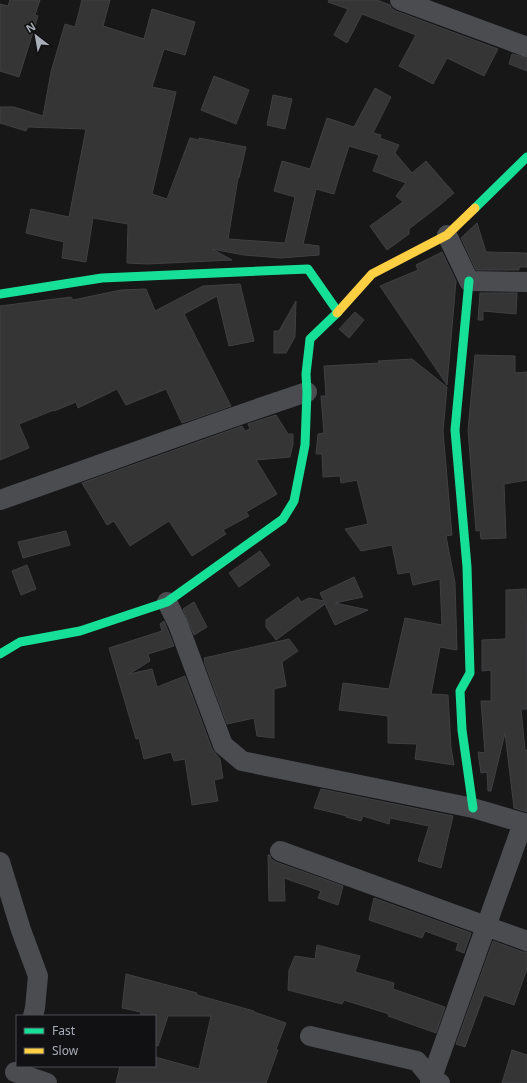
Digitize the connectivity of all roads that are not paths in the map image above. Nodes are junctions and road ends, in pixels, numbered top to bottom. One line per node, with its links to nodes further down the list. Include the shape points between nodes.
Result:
1 (400, 0): 2 (street)
2 (527, 47)
3 (527, 157): 4 (street)
4 (447, 235): 5 (street); 8 (street, via 372,274)
5 (469, 281): 6 (street); 13 (street, via 455,430 467,567 470,673 460,690 462,730)
6 (527, 282)
7 (0, 294): 8 (street, via 102,278 308,269)
8 (338, 312): 9 (street, via 310,339 306,374)
9 (307, 392): 10 (street); 11 (street, via 305,445 294,501 283,519)
10 (0, 500)
11 (167, 602): 12 (street, via 80,631 20,642); 13 (street, via 178,624 223,745 242,761)
12 (0, 654)
13 (472, 808): 14 (street)
14 (525, 823): 17 (street)
15 (280, 851): 17 (street)
16 (0, 862): 19 (street, via 38,976)
17 (486, 925): 18 (street); 22 (street)
18 (527, 941)
19 (33, 1015)
20 (310, 1036): 22 (street, via 417,1061)
21 (14, 1073): 23 (street)
22 (433, 1081)
23 (47, 1083)

